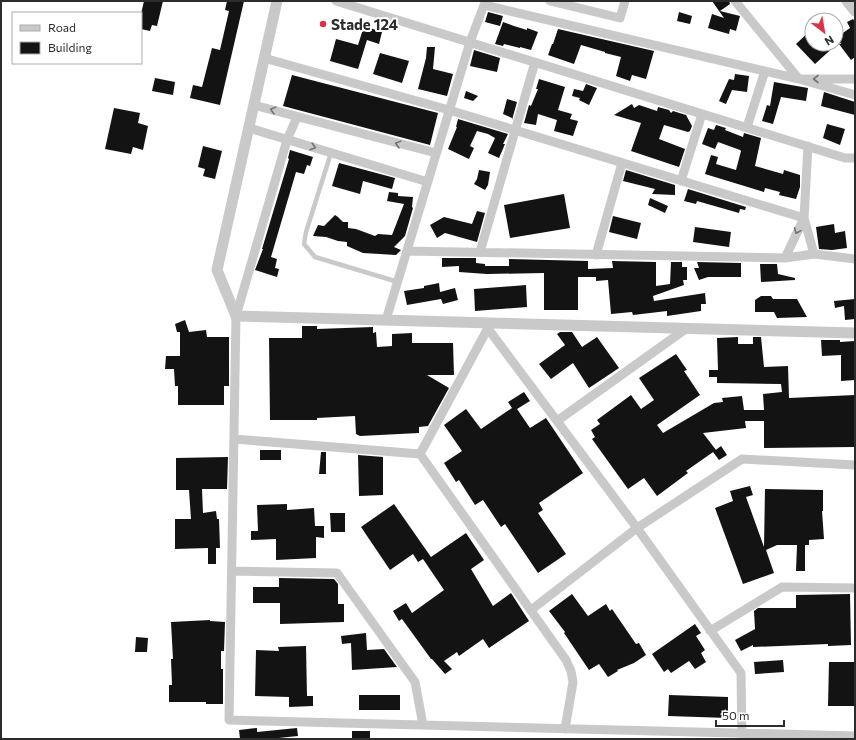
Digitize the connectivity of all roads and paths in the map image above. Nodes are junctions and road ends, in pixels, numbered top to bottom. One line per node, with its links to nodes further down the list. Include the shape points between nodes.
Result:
1 (277, 1): 9 (street)
2 (336, 1): 8 (street)
3 (550, 1): 4 (street, via 620,18)
4 (625, 1)
5 (736, 1): 12 (street)
6 (847, 1): 7 (street)
7 (855, 11)
8 (470, 42): 10 (street); 11 (street, via 484,5); 16 (street)
9 (264, 58): 15 (street); 16 (street)
10 (535, 62): 17 (street); 21 (street)
11 (764, 71): 12 (street); 19 (street)
12 (799, 79): 13 (street, one-way to 12); 14 (street)
13 (855, 79)
14 (855, 95)
15 (254, 105): 18 (street, one-way to 15); 20 (street)
16 (449, 110): 21 (street); 25 (street)
17 (702, 114): 19 (street); 28 (street)
18 (297, 117): 22 (street); 25 (street, one-way to 18)
19 (747, 127): 23 (street)
20 (249, 128): 22 (street); 38 (street, via 217,270)
21 (515, 130): 27 (street); 32 (street)
22 (288, 140): 24 (street, one-way to 24); 38 (street)
23 (808, 146): 26 (street, via 845,158); 30 (street)
24 (331, 153): 29 (street); 37 (lane, via 304,244 315,257)
25 (436, 154): 29 (street)
26 (855, 158)
27 (622, 163): 28 (street); 34 (street)
28 (681, 181): 30 (street)
29 (428, 182): 31 (street)
30 (804, 218): 33 (street); 35 (street, one-way to 35)
31 (407, 251): 32 (street); 37 (street)
32 (480, 252): 34 (street)
33 (814, 254): 35 (street); 36 (street)
34 (596, 255): 35 (street)
35 (785, 258)
36 (855, 259)
37 (398, 282): 39 (street)
38 (236, 316): 39 (street); 44 (street)
39 (386, 320): 40 (street)
40 (485, 325): 41 (street); 43 (street); 45 (street)
41 (686, 328): 42 (street); 43 (street)
42 (855, 333)
43 (557, 421): 47 (street)
44 (234, 439): 45 (street); 48 (street)
45 (420, 454): 50 (street)
46 (855, 465): 47 (street, via 742,459)
47 (637, 528): 50 (street); 51 (street)
48 (232, 572): 52 (street, via 337,573 415,682); 52 (street, via 229,720)
49 (855, 588): 51 (street, via 782,587)
50 (531, 610): 53 (street, via 566,660 570,671 573,682)
51 (710, 631): 54 (street, via 741,673)
52 (423, 725): 53 (street)
53 (565, 729): 54 (street)
54 (742, 736): 55 (street)
55 (855, 736)

